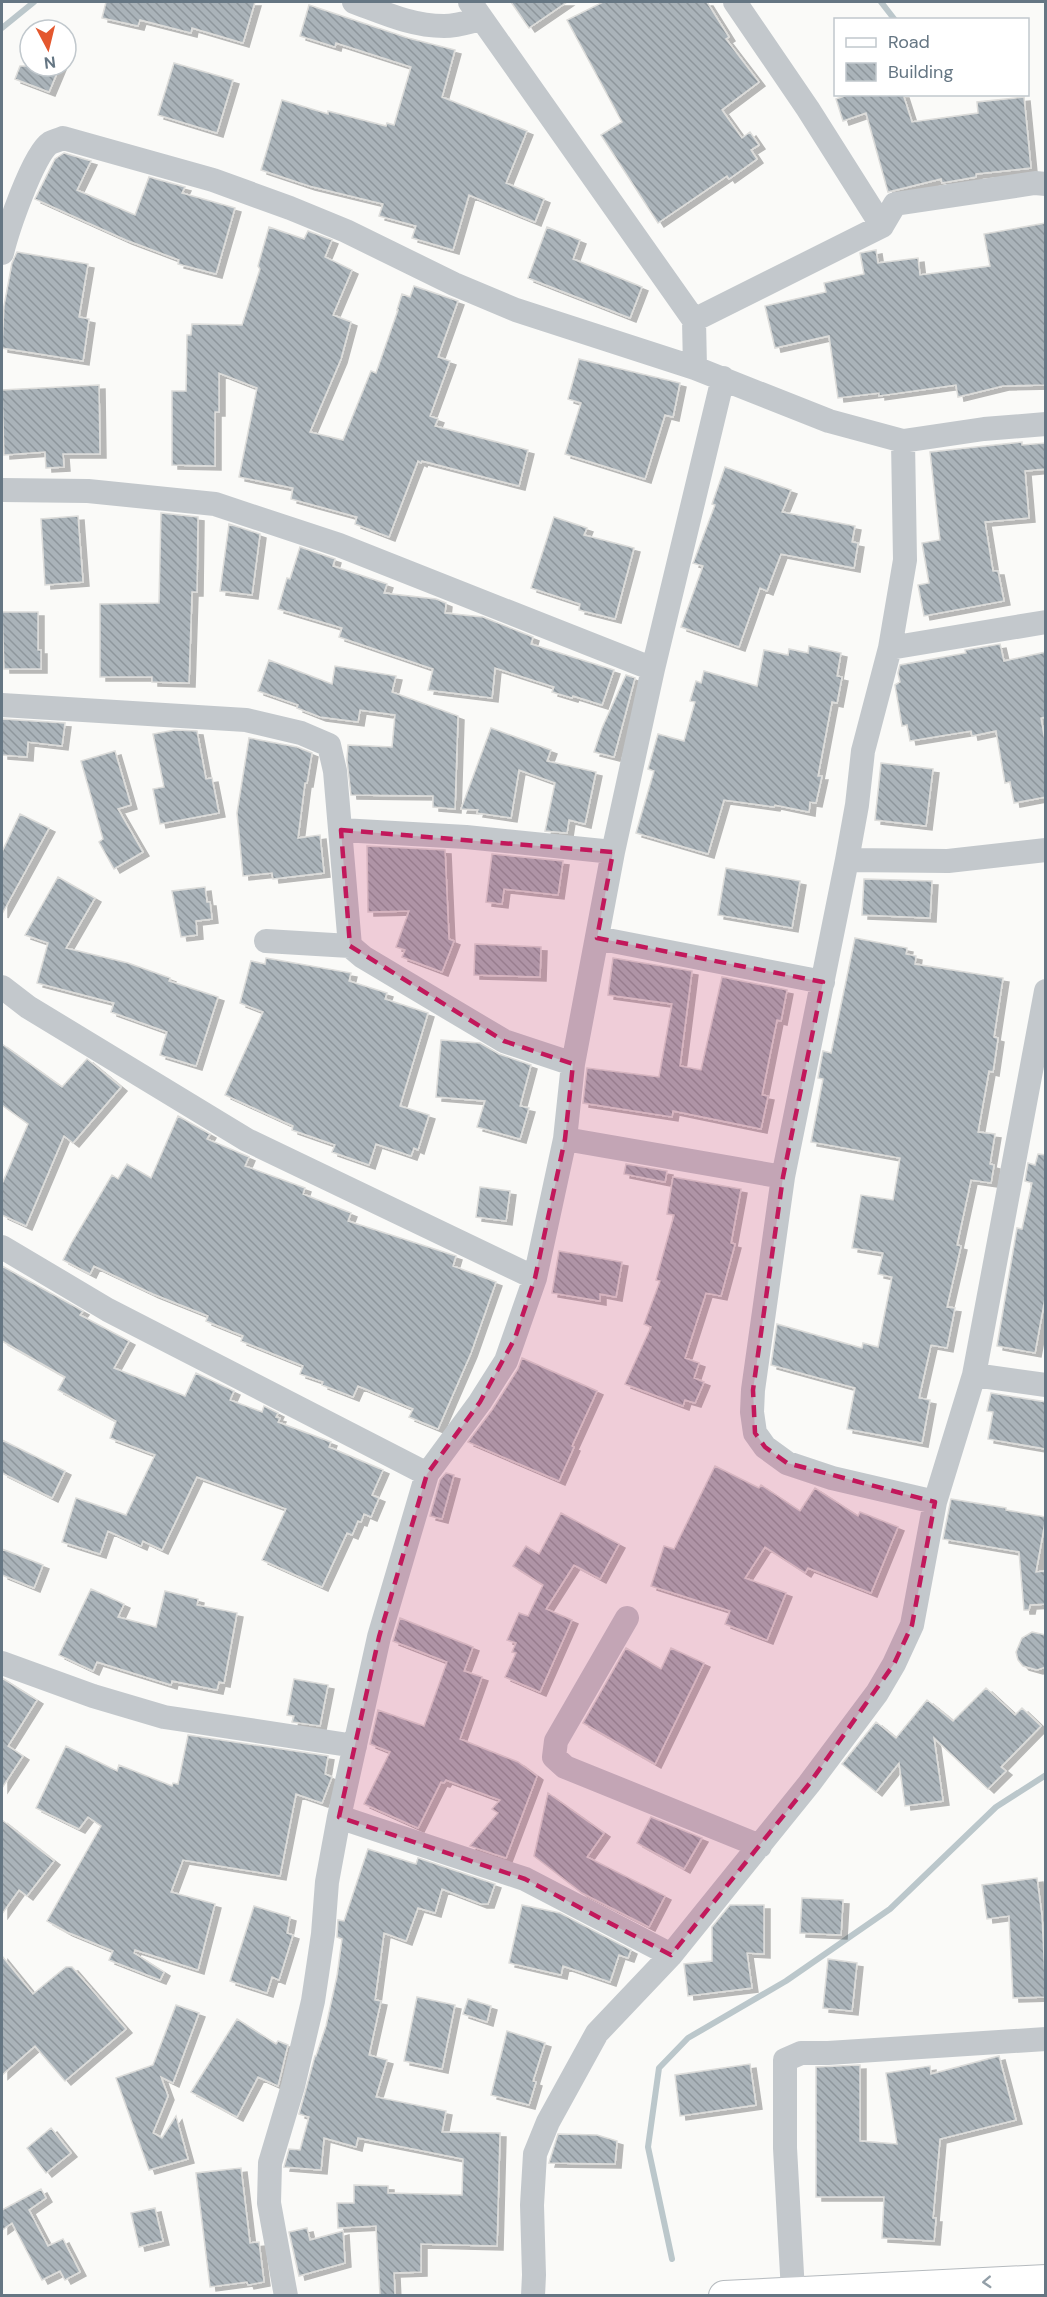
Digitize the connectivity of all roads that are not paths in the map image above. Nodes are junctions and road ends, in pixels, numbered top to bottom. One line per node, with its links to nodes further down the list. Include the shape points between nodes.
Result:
1 (354, 2): 3 (street, via 422,25 447,26)
2 (735, 2): 5 (street)
3 (476, 10): 7 (street)
4 (1046, 184): 5 (street, via 895,204)
5 (882, 226): 7 (street)
6 (2, 253): 8 (street, via 32,168 49,144 63,138 213,180 346,231 516,310)
7 (694, 320): 8 (street)
8 (695, 368): 9 (street)
9 (723, 378): 11 (street, via 830,421); 15 (street)
10 (1046, 424): 11 (street)
11 (903, 441): 14 (street, via 905,560)
12 (2, 490): 15 (street, via 88,491 215,504 339,545)
13 (1046, 622): 14 (street)
14 (890, 648): 20 (street, via 863,751)
15 (653, 669): 19 (street)
16 (2, 705): 17 (street, via 246,720 301,733 329,745)
17 (341, 830): 19 (street, via 466,837); 23 (street)
18 (1046, 850): 20 (street, via 948,861)
19 (613, 852): 21 (street)
20 (847, 860): 24 (street)
21 (597, 938): 24 (street); 27 (street)
22 (266, 940): 23 (street)
23 (350, 946): 27 (street, via 504,1041)
24 (823, 982): 29 (street)
25 (2, 987): 31 (street, via 28,1007 247,1140)
26 (1046, 990): 32 (street)
27 (573, 1064): 28 (street)
28 (565, 1139): 29 (street); 31 (street)
29 (783, 1177): 35 (street, via 753,1390 755,1433 765,1447 787,1463 832,1478)
30 (2, 1247): 34 (street, via 108,1310)
31 (535, 1278): 34 (street, via 506,1361)
32 (974, 1375): 33 (street); 35 (street)
33 (1046, 1385)
34 (427, 1474): 38 (street, via 379,1637)
35 (935, 1502): 40 (street, via 912,1625 894,1664 859,1718)
36 (627, 1618): 40 (street, via 556,1741 554,1757 565,1767)
37 (2, 1663): 38 (street, via 164,1717)
38 (355, 1746): 39 (street)
39 (339, 1817): 41 (street, via 525,1879); 45 (street, via 313,2001 270,2163 269,2203)
40 (760, 1846): 41 (street)
41 (671, 1955): 46 (street, via 597,2033 548,2122 535,2154)
42 (1046, 2038): 44 (street, via 801,2053 785,2061 785,2148)
43 (1046, 2280): 44 (main road, one-way to 44)
44 (793, 2292): 47 (main road)
45 (286, 2295)
46 (533, 2295)
47 (724, 2295)

